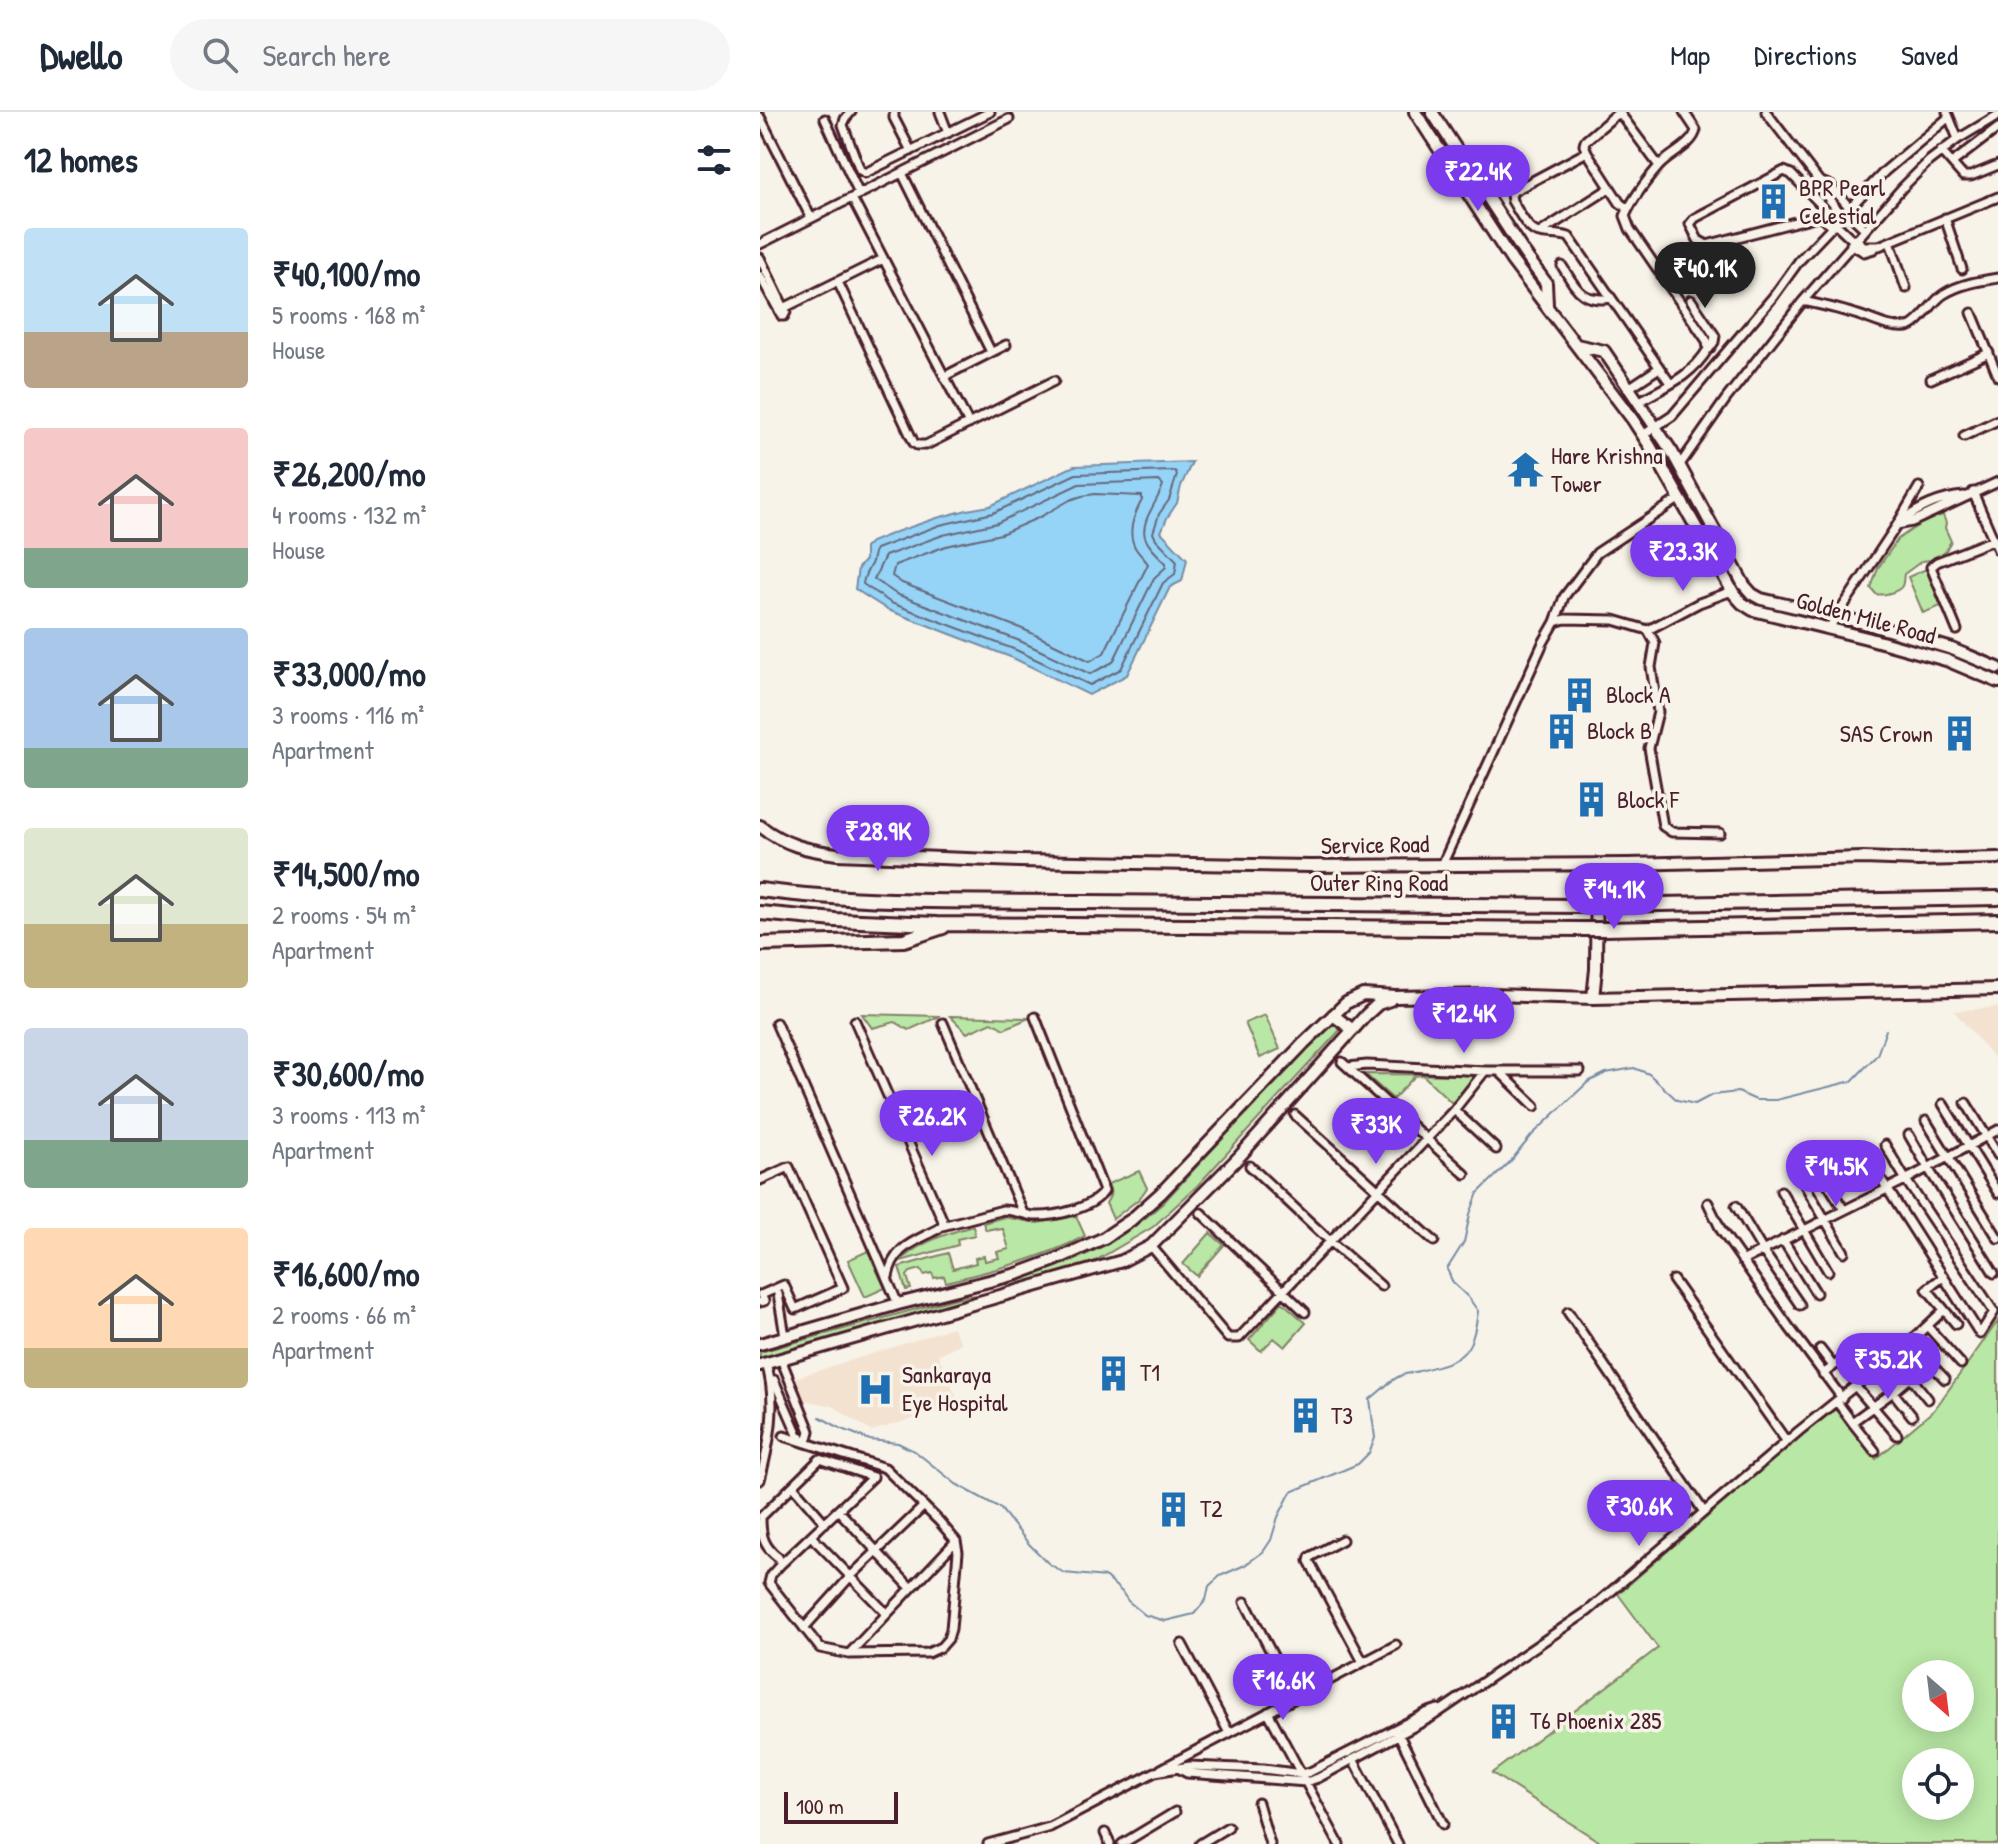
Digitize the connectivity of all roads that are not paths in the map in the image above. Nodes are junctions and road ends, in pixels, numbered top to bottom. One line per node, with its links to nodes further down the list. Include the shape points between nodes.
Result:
1 (851, 112): 26 (street, via 843,125 860,170)
2 (894, 112): 21 (street)
3 (940, 112): 18 (street)
4 (990, 112): 18 (street)
5 (1415, 112): 53 (main road, Golden Mile Road, via 1512,261)
6 (1432, 112): 53 (main road, Golden Mile Road, via 1546,283)
7 (1684, 112): 25 (street, via 1696,134)
8 (1759, 112): 11 (street)
9 (1981, 112): 16 (street)
10 (1948, 114): 19 (street); 34 (street)
11 (1768, 115): 34 (street, via 1819,181 1831,186)
12 (1998, 115): 16 (street)
13 (760, 117): 35 (street)
14 (825, 119): 30 (street)
15 (1009, 119): 27 (street)
16 (1986, 122): 19 (street)
17 (1998, 128): 23 (street)
18 (948, 133): 21 (street)
19 (1958, 139): 20 (street)
20 (1944, 149): 23 (street); 37 (street)
21 (911, 151): 26 (street)
22 (1587, 152): 25 (street, via 1585,141 1619,112); 29 (street); 38 (street, via 1512,193 1533,231)
23 (1954, 161): 24 (street, via 1967,177)
24 (1998, 165)
25 (1659, 166): 32 (street)
26 (881, 169): 28 (street)
27 (902, 173): 28 (street); 59 (street)
28 (884, 182): 30 (street)
29 (1610, 188): 32 (street); 38 (street)
30 (856, 196): 35 (street); 43 (street)
31 (1998, 199): 36 (street)
32 (1628, 209): 58 (street, via 1630,229)
33 (1822, 212): 33 (street, via 1707,245 1690,224 1784,171); 34 (street)
34 (1840, 217): 37 (street); 39 (street); 71 (street, via 1672,416)
35 (811, 218): 41 (street)
36 (1945, 218): 40 (street); 45 (street)
37 (1865, 229): 39 (street)
38 (1541, 233): 50 (street, via 1569,237)
39 (1854, 241): 40 (street, via 1864,246); 52 (street)
40 (1890, 242): 49 (street)
41 (760, 244)
42 (760, 258): 54 (street)
43 (883, 259): 48 (street); 62 (street)
44 (1562, 266): 50 (street, via 1585,296)
45 (1962, 269)
46 (760, 276): 54 (street, via 783,316)
47 (1998, 278): 52 (street, via 1942,295 1909,327)
48 (838, 282): 54 (street); 70 (street, via 914,443 926,445)
49 (1906, 288)
50 (1611, 298): 61 (street)
51 (1691, 300): 58 (street, via 1715,336)
52 (1803, 301): 74 (street)
53 (1547, 305): 57 (main road, Golden Mile Road)
54 (784, 308)
55 (1972, 313): 60 (street)
56 (1006, 345): 59 (street)
57 (1576, 345): 67 (main road, Golden Mile Road, via 1604,351); 72 (main road, Golden Mile Road)
58 (1708, 349): 66 (street, via 1689,373)
59 (991, 352): 62 (street)
60 (1989, 353): 63 (street); 64 (street)
61 (1659, 368): 66 (street); 67 (street)
62 (945, 376): 70 (street)
63 (1998, 376)
64 (1931, 379)
65 (1054, 381): 70 (street)
66 (1670, 383): 68 (street)
67 (1629, 388): 68 (main road, Golden Mile Road)
68 (1638, 402): 71 (main road, Golden Mile Road)
69 (1998, 420): 73 (street)
70 (969, 424)
71 (1656, 427): 72 (street); 74 (main road, Golden Mile Road)
72 (1643, 435): 78 (main road, Golden Mile Road)
73 (1964, 436)
74 (1679, 466): 83 (main road, Golden Mile Road, via 1752,594)
75 (1998, 482): 77 (street)
76 (1919, 487): 79 (street)
77 (1973, 492): 79 (street); 80 (street)
78 (1680, 498): 82 (main road, Golden Mile Road); 84 (street, via 1597,553 1564,597)
79 (1897, 525): 83 (street)
80 (1993, 540): 81 (street); 87 (street, via 1931,567)
81 (1998, 550)
82 (1732, 591): 85 (main road, Golden Mile Road, via 1753,610); 86 (street)
83 (1836, 617): 85 (street); 88 (main road, Golden Mile Road, via 1952,649)
84 (1555, 622): 86 (street, via 1614,620); 94 (street)
85 (1829, 628): 89 (main road, Golden Mile Road, via 1946,660)
86 (1648, 630): 91 (street, via 1655,643 1651,667 1658,712 1649,748 1663,826 1672,832)
87 (1957, 630)
88 (1998, 668)
89 (1998, 682)
90 (760, 826): 94 (main road, Service Road, via 780,841 837,854)
91 (1720, 833)
92 (1998, 858): 93 (main road, Service Road)
93 (1597, 864): 94 (main road, Service Road); 103 (main road)
94 (1442, 865)
95 (760, 890): 96 (highway, Outer Ring Road, bridge, via 897,900 1418,906)
96 (1998, 898)
97 (760, 913): 99 (highway, Outer Ring Road)
98 (1998, 921): 99 (highway, Outer Ring Road, bridge, via 1604,929)
99 (951, 924): 100 (highway, via 904,940)
100 (760, 944)
101 (1998, 989): 103 (main road)
102 (1396, 997): 103 (main road); 104 (main road, via 1363,995); 109 (main road, via 1378,1004)
103 (1593, 998)
104 (1333, 1015): 109 (main road); 161 (main road, via 1131,1220 1055,1260)
105 (1035, 1017): 143 (street, via 1104,1191 1099,1199 1076,1209)
106 (855, 1021): 146 (street)
107 (776, 1023): 159 (street)
108 (943, 1023): 143 (street)
109 (1353, 1030): 152 (main road)
110 (1485, 1071): 112 (street); 116 (street); 122 (street, via 1345,1064)
111 (1580, 1071): 112 (street)
112 (1500, 1072): 115 (street)
113 (1966, 1103): 121 (street)
114 (1943, 1104): 124 (street)
115 (1535, 1106)
116 (1454, 1110): 122 (street); 125 (street)
117 (1295, 1115): 137 (street)
118 (1926, 1121): 127 (street)
119 (1998, 1130): 121 (street)
120 (1909, 1135): 131 (street)
121 (1986, 1137): 124 (street); 126 (street)
122 (1426, 1140): 132 (street); 137 (street)
123 (1885, 1145): 135 (street)
124 (1969, 1146): 127 (street); 139 (street)
125 (1496, 1149)
126 (1998, 1155)
127 (1947, 1158): 131 (street); 148 (street)
128 (1869, 1160): 136 (street)
129 (1815, 1163): 142 (street)
130 (1250, 1166): 150 (street)
131 (1928, 1168): 135 (street); 157 (street)
132 (1465, 1174)
133 (760, 1180): 163 (street, via 789,1167 843,1288 795,1309 784,1285)
134 (1802, 1180): 145 (street)
135 (1906, 1180): 136 (street); 158 (street, via 1994,1312 1980,1334)
136 (1887, 1189): 142 (street); 158 (street)
137 (1379, 1190): 150 (street); 151 (street)
138 (1781, 1191): 147 (street)
139 (1998, 1193)
140 (1708, 1203): 155 (street)
141 (1736, 1206): 153 (street)
142 (1844, 1210): 145 (street)
143 (1023, 1213): 146 (street, via 1003,1210)
144 (1201, 1213): 164 (street)
145 (1825, 1220): 147 (street); 154 (street)
146 (942, 1226): 159 (street, via 900,1250)
147 (1804, 1230): 149 (street); 156 (street)
148 (1998, 1238)
149 (1783, 1240): 153 (street); 165 (street)
150 (1330, 1241): 162 (street); 164 (street)
151 (1434, 1241)
152 (1151, 1246): 164 (street, via 1228,1338 1239,1338); 166 (main road, via 1122,1261)
153 (1763, 1251): 155 (street); 169 (street)
154 (1844, 1252)
155 (1742, 1261): 186 (street)
156 (1828, 1271)
157 (1994, 1273)
158 (1943, 1277): 170 (street, via 1927,1289)
159 (888, 1279): 168 (street)
160 (1673, 1280): 201 (street)
161 (989, 1281): 166 (main road); 168 (main road)
162 (1381, 1286)
163 (777, 1288): 167 (street, via 761,1295); 175 (street)
164 (1284, 1291): 171 (street)
165 (1816, 1293)
166 (993, 1298): 180 (main road)
167 (760, 1302)
168 (898, 1304): 175 (main road)
169 (1800, 1305)
170 (1944, 1310): 173 (street); 174 (street)
171 (1305, 1312)
172 (1568, 1312): 209 (street)
173 (1956, 1324)
174 (1927, 1326): 176 (street); 184 (street)
175 (785, 1336): 177 (main road)
176 (1910, 1342): 179 (street); 181 (street)
177 (760, 1344)
178 (1820, 1349): 183 (street)
179 (1893, 1355): 185 (street); 187 (street)
180 (781, 1359): 182 (main road); 196 (street)
181 (1929, 1362): 187 (street); 188 (street)
182 (765, 1363): 197 (street); 205 (street, via 773,1410)
183 (1836, 1364): 185 (street, via 1858,1348); 186 (street); 189 (street)
184 (1961, 1364)
185 (1875, 1370): 189 (street); 190 (street)
186 (1823, 1374): 192 (street)
187 (1911, 1377): 190 (street); 191 (street)
188 (1945, 1379)
189 (1856, 1385): 192 (street); 193 (street)
190 (1892, 1393): 193 (street); 194 (street)
191 (1928, 1399)
192 (1839, 1400): 195 (street); 201 (street)
193 (1872, 1406): 195 (street); 198 (street)
194 (1912, 1416)
195 (1852, 1422): 202 (street)
196 (807, 1425): 197 (street); 200 (street)
197 (796, 1430): 200 (street)
198 (1897, 1435)
199 (784, 1436): 200 (street)
200 (807, 1442): 203 (street)
201 (1787, 1442): 209 (street)
202 (1875, 1451)
203 (885, 1468): 204 (street); 207 (street)
204 (873, 1477): 206 (street, via 820,1459); 208 (street)
205 (760, 1480)
206 (793, 1486): 210 (street); 214 (street, via 761,1517)
207 (924, 1506): 213 (street); 215 (street)
208 (838, 1510): 210 (street); 215 (street)
209 (1704, 1512): 230 (street, via 1588,1611 1448,1706)
210 (825, 1523): 211 (street)
211 (811, 1536): 216 (street); 217 (street)
212 (1342, 1540): 227 (street, via 1309,1561)
213 (956, 1541): 220 (street); 226 (street, via 951,1629 941,1647 928,1653)
214 (762, 1545): 216 (street)
215 (876, 1552): 217 (street); 220 (street)
216 (781, 1564): 218 (street)
217 (850, 1577): 222 (street); 223 (street)
218 (769, 1583): 219 (street); 223 (street)
219 (760, 1587)
220 (911, 1588): 222 (street)
221 (1245, 1602): 228 (street)
222 (887, 1614): 226 (street)
223 (804, 1628): 226 (street, via 820,1648)
224 (1182, 1644): 231 (street)
225 (1396, 1645): 227 (street)
226 (849, 1654)
227 (1363, 1662): 228 (street)
228 (1295, 1698): 229 (street)
229 (1268, 1712): 231 (street); 234 (street)
230 (1398, 1731): 232 (street); 234 (street); 237 (street)
231 (1229, 1733): 233 (street)
232 (1353, 1759): 234 (street, via 1318,1778); 246 (street)
233 (1155, 1772): 234 (street, via 1190,1766); 240 (street, via 1050,1827)
234 (1304, 1778): 245 (street)
235 (1258, 1803): 244 (street)
236 (1175, 1812): 242 (street)
237 (1443, 1824)
238 (1228, 1827): 243 (street)
239 (1105, 1833): 241 (street)
240 (988, 1844)
241 (1110, 1844)
242 (1122, 1844)
243 (1200, 1844)
244 (1270, 1844)
245 (1339, 1844)
246 (1398, 1844)

